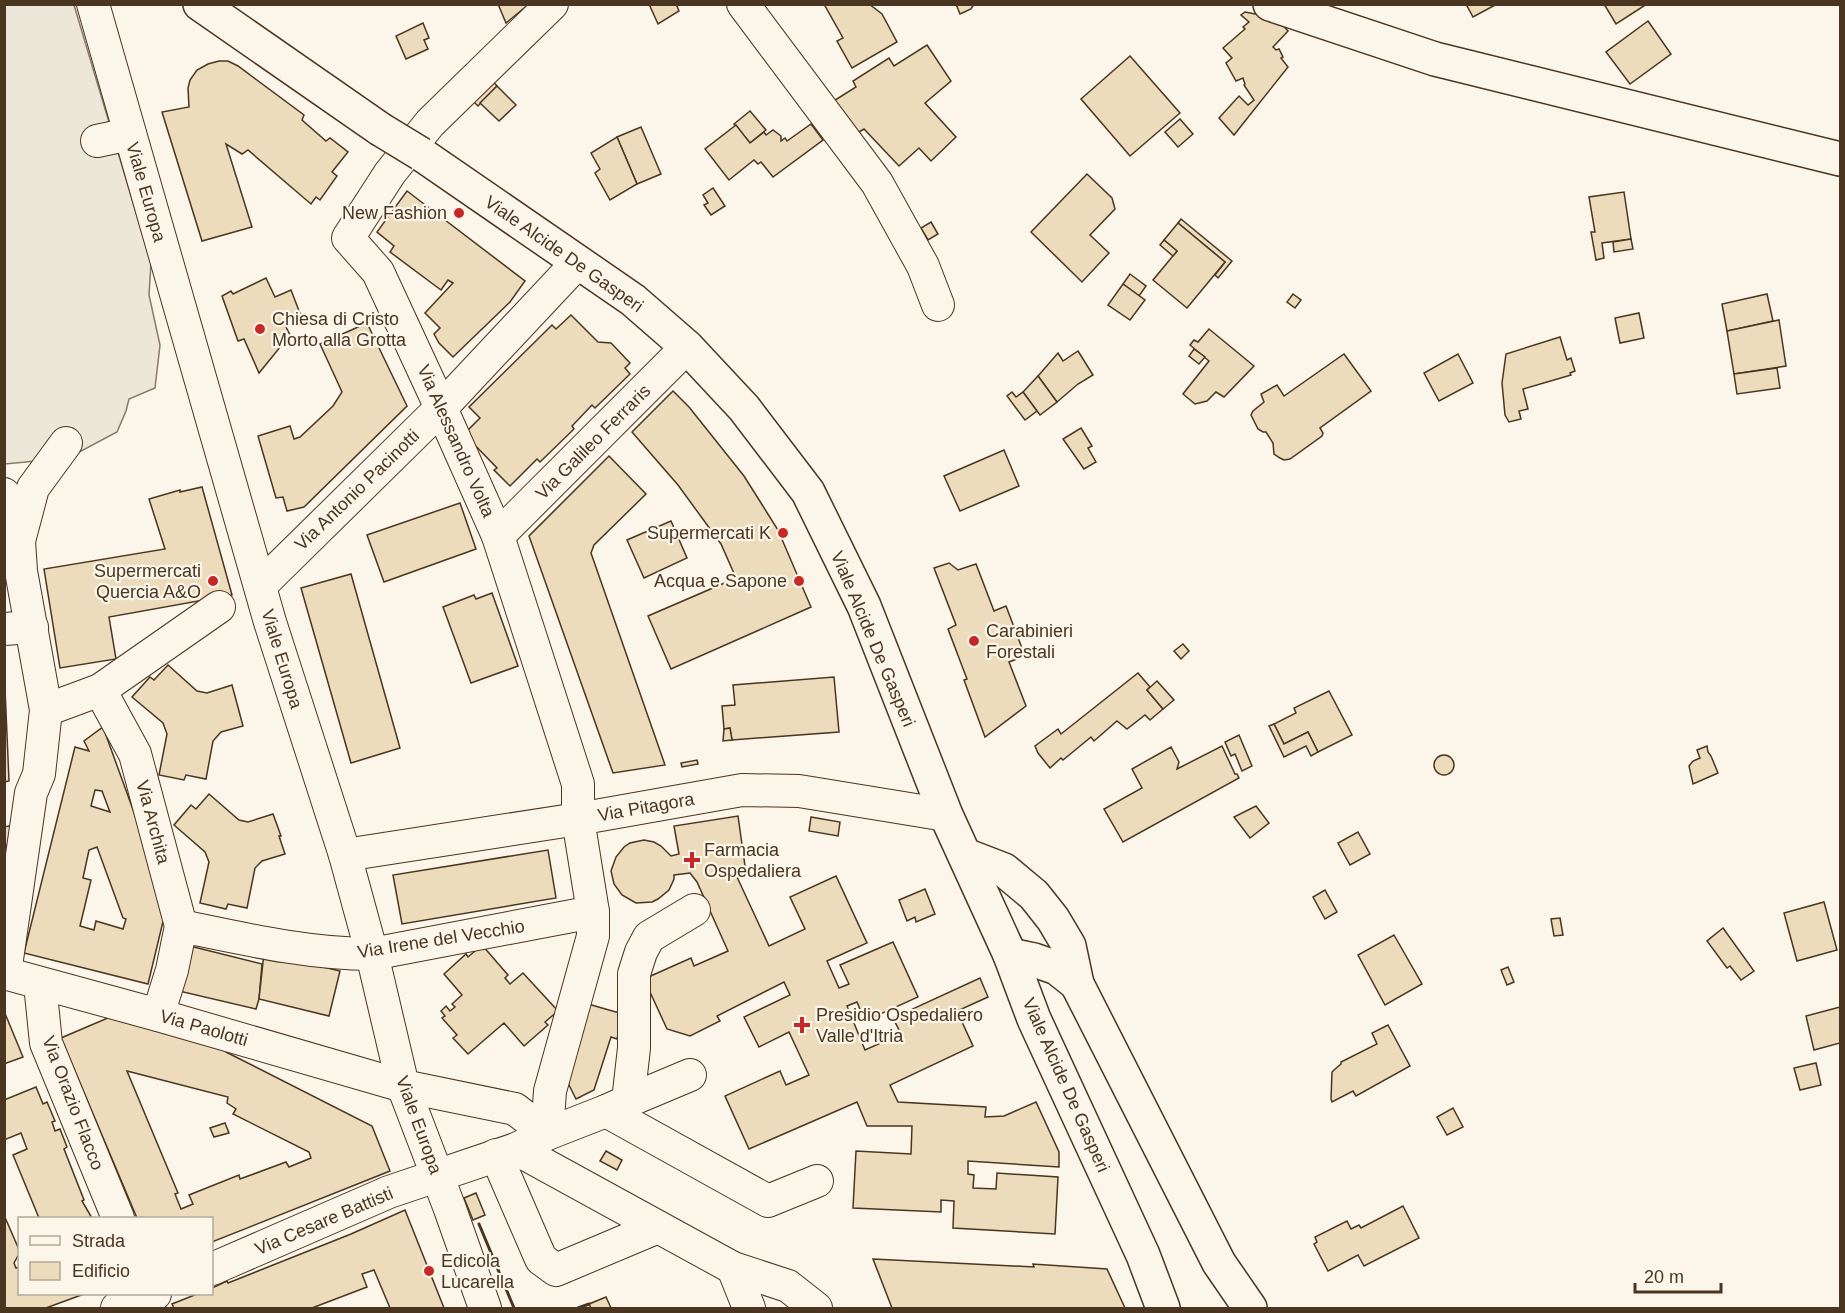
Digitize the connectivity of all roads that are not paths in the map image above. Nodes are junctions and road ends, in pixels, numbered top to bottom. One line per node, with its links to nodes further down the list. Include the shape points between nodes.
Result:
1 (93, 4): 6 (street, Viale Europa)
2 (200, 4): 9 (main road, Viale Alcide De Gasperi, bridge)
3 (552, 4): 12 (street, Via Alessandro Volta, via 430,123 390,173 348,238 378,272)
4 (743, 4): 10 (street, via 877,183 923,266)
5 (1270, 4): 8 (main road, via 1435,59)
6 (130, 134): 7 (street); 17 (street, Viale Europa)
7 (97, 141)
8 (1840, 159)
9 (577, 263): 11 (main road, Viale Alcide De Gasperi, via 633,300); 12 (street, Via Antonio Pacinotti)
10 (938, 305)
11 (687, 347): 15 (street, Via Galileo Ferraris); 23 (main road, Viale Alcide De Gasperi, via 744,408 808,492 864,606)
12 (441, 408): 15 (street, Via Alessandro Volta); 17 (street, Via Antonio Pacinotti)
13 (66, 443): 16 (street, via 33,488)
14 (4, 494): 16 (street)
15 (498, 536): 24 (street, Via Alessandro Volta, via 578,784)
16 (19, 541): 19 (street)
17 (260, 586): 25 (street, Viale Europa)
18 (219, 608): 20 (street)
19 (18, 628): 21 (street)
20 (100, 690): 21 (street); 29 (street, Via Archita, via 135,754)
21 (46, 710): 22 (street, via 39,774)
22 (18, 798): 32 (street)
23 (946, 815): 24 (street, Via Pitagora, via 799,791 742,790); 26 (main road, Viale Alcide De Gasperi)
24 (578, 819): 25 (street, Via Pitagora); 28 (street)
25 (345, 855): 30 (street, Viale Europa)
26 (965, 855): 31 (main road, Viale Alcide De Gasperi); 34 (main road, via 1004,870 1034,895 1069,946)
27 (694, 910): 38 (street, via 649,937 641,952 634,974 634,1048)
28 (593, 912): 30 (street, Via Irene del Vecchio); 39 (street, via 592,936 550,1091)
29 (181, 926): 30 (street, Via Irene del Vecchio, via 277,946); 35 (street, Via Archita)
30 (372, 954): 37 (street, Viale Europa)
31 (1010, 955): 34 (main road, via 1057,968); 52 (main road, Viale Alcide De Gasperi, via 1034,1019 1143,1255)
32 (5, 973): 33 (street, Via Paolotti)
33 (40, 984): 35 (street, Via Paolotti); 43 (street, Via Orazio Flacco, via 46,1043)
34 (1077, 984): 53 (main road, via 1219,1263)
35 (158, 1015): 37 (street, Via Paolotti)
36 (690, 1075): 38 (street)
37 (403, 1086): 39 (street, via 515,1109); 41 (street, Viale Europa)
38 (617, 1106): 39 (street); 42 (street, via 768,1201)
39 (547, 1134): 40 (street)
40 (506, 1152): 41 (street, Via Cesare Battisti); 44 (street); 44 (street, via 541,1259 556,1270)
41 (437, 1175): 46 (street, Via Cesare Battisti, via 388,1192); 49 (street, Viale Europa)
42 (817, 1180)
43 (118, 1217)
44 (658, 1227): 45 (street)
45 (733, 1268): 50 (street); 51 (street, via 788,1286)
46 (213, 1269)
47 (152, 1298): 48 (street)
48 (117, 1308)
49 (485, 1308)
50 (749, 1308)
51 (816, 1308)
52 (1163, 1308)
53 (1250, 1308)

